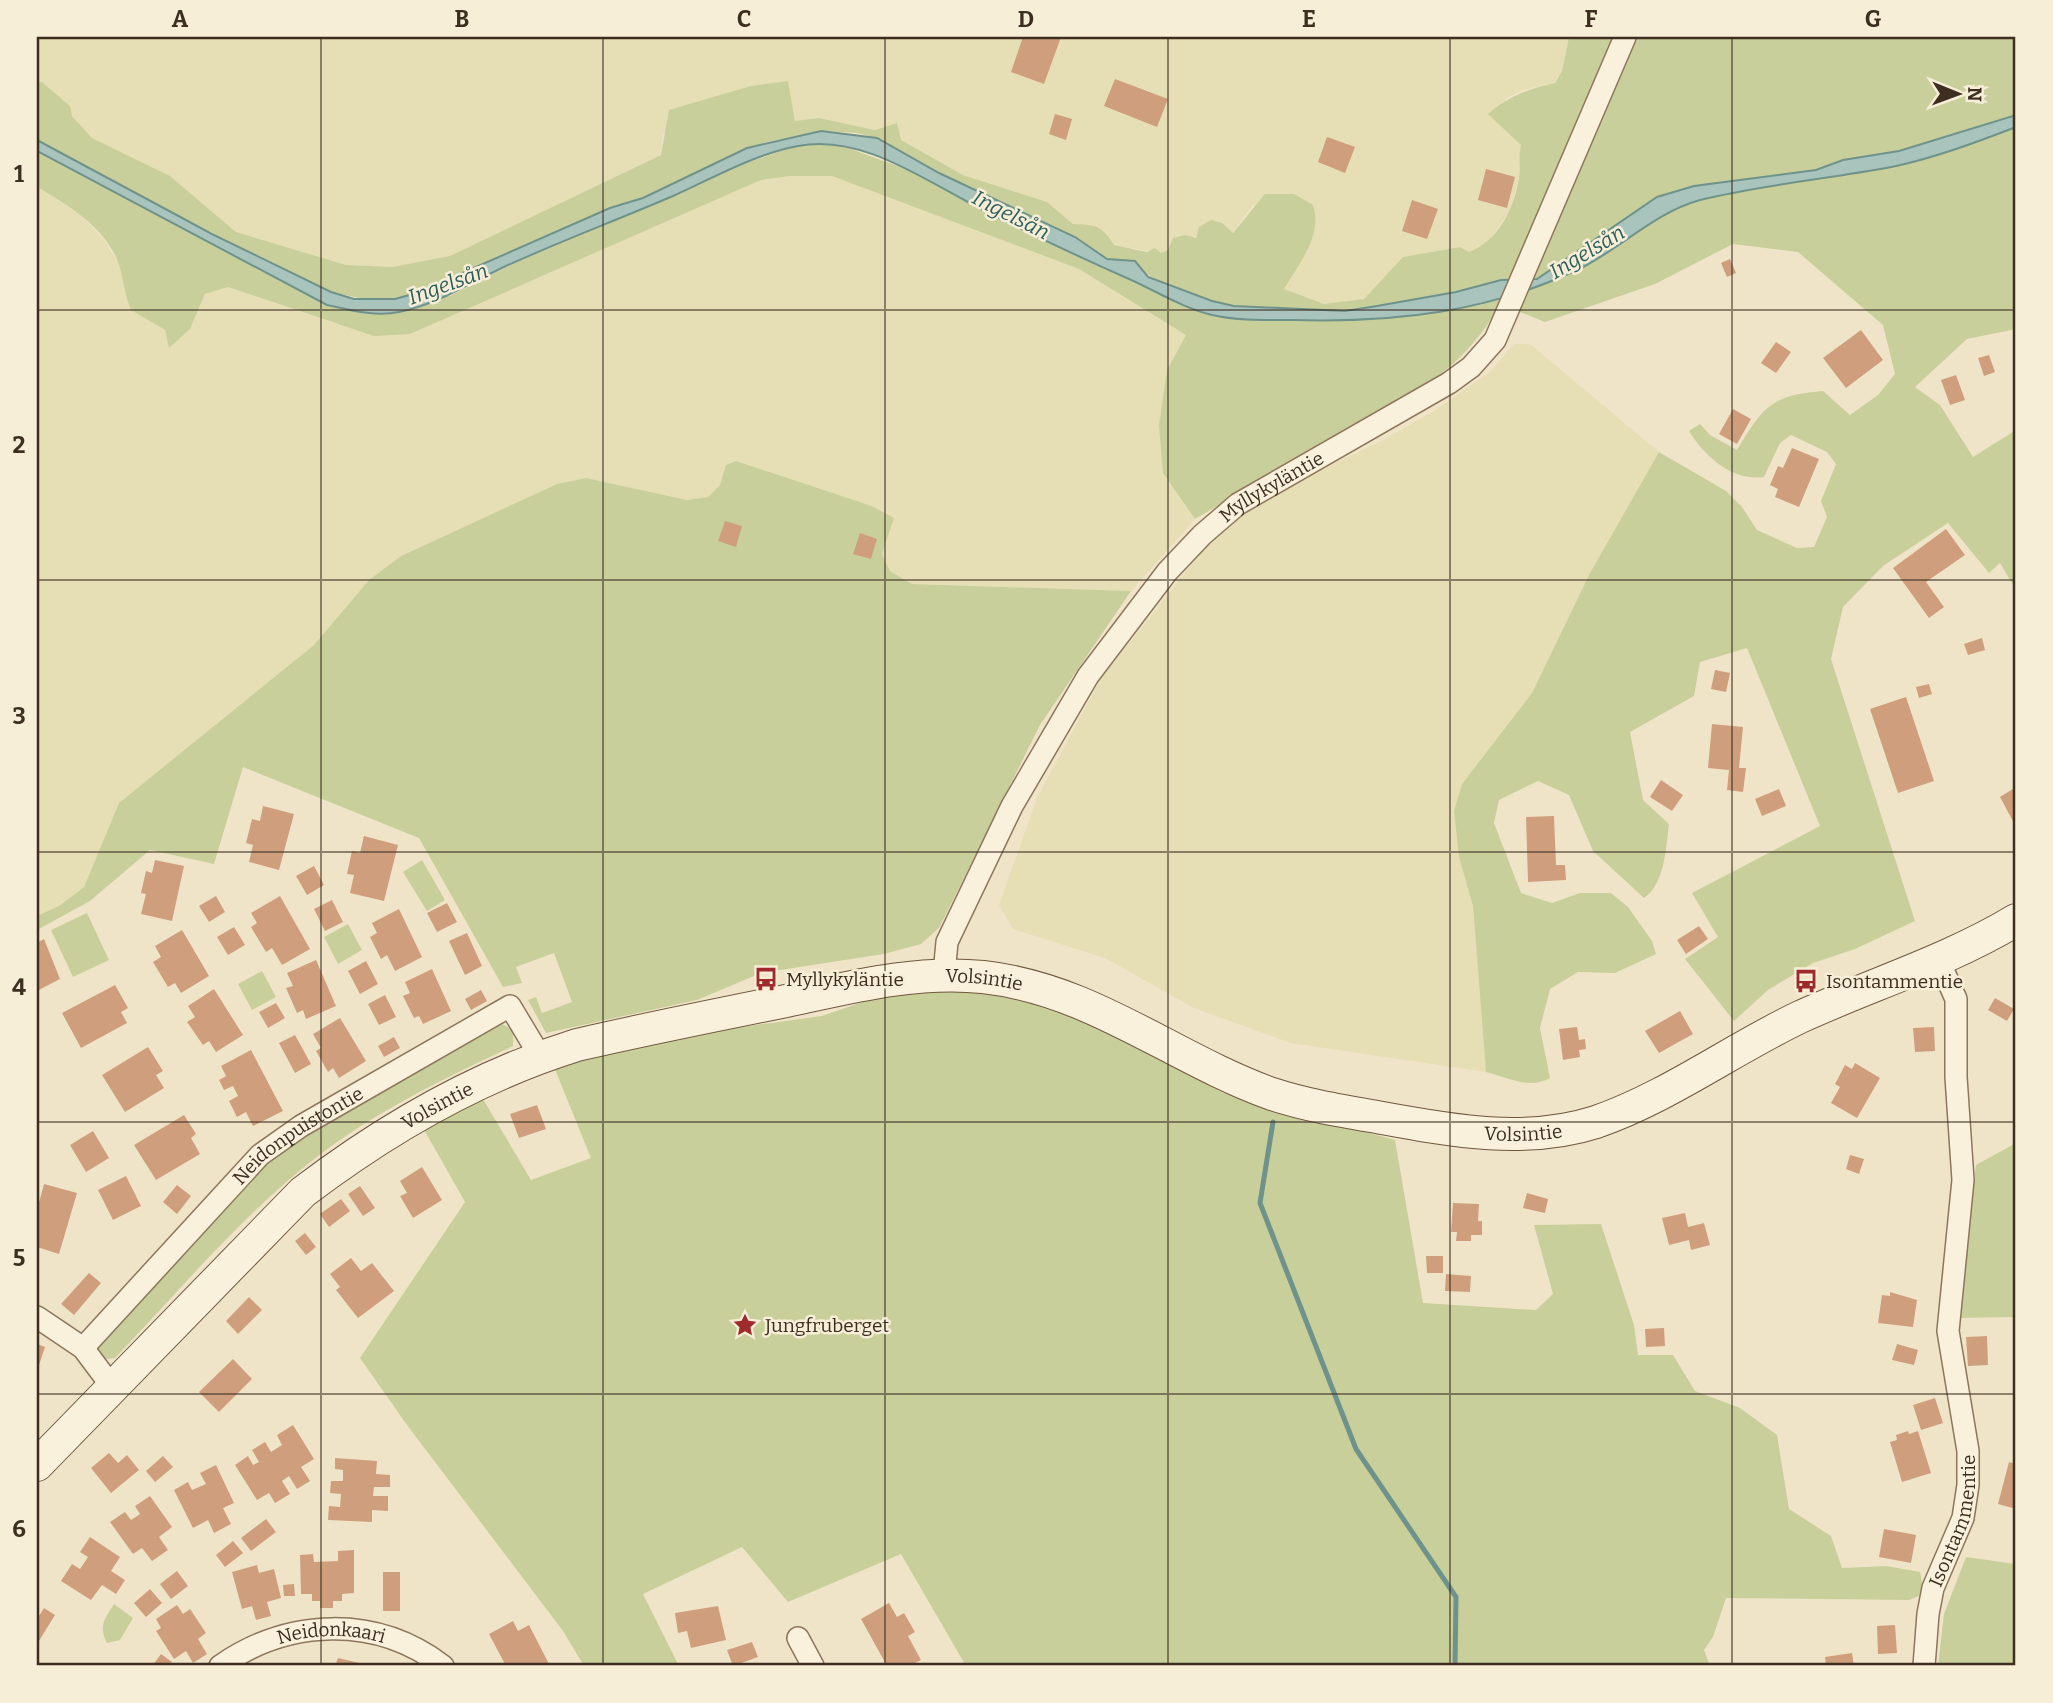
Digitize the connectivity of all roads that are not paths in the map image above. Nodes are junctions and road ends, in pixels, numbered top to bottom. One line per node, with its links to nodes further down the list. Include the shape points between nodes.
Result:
1 (1625, 37): 4 (street, Myllykyläntie, via 1495,340 1471,367 1417,403 1238,504 1167,572 1087,676 1012,806 947,942)
2 (2016, 920): 3 (street, Volsintie)
3 (1938, 959): 4 (street, Volsintie, via 1782,1026 1621,1112 1553,1132 1514,1135 1414,1124 1278,1096 1231,1078 1086,1003 1011,981); 14 (street, Isontammentie, via 1956,999 1963,1180 1948,1331 1968,1451 1968,1485 1963,1518 1933,1588)
4 (944, 974): 5 (street, Volsintie, via 886,980)
5 (540, 1056): 7 (street, Neidonpuistontie, via 510,1006 301,1126 260,1155); 8 (street, Volsintie, via 401,1123 303,1192)
6 (37, 1317): 7 (street)
7 (83, 1348): 8 (street)
8 (113, 1388): 9 (street, Volsintie)
9 (37, 1465)
10 (798, 1638): 13 (street)
11 (220, 1666): 12 (street, Neidonkaari, via 274,1637 322,1628 370,1630 418,1648)
12 (443, 1666)
13 (813, 1666)
14 (1924, 1666)

